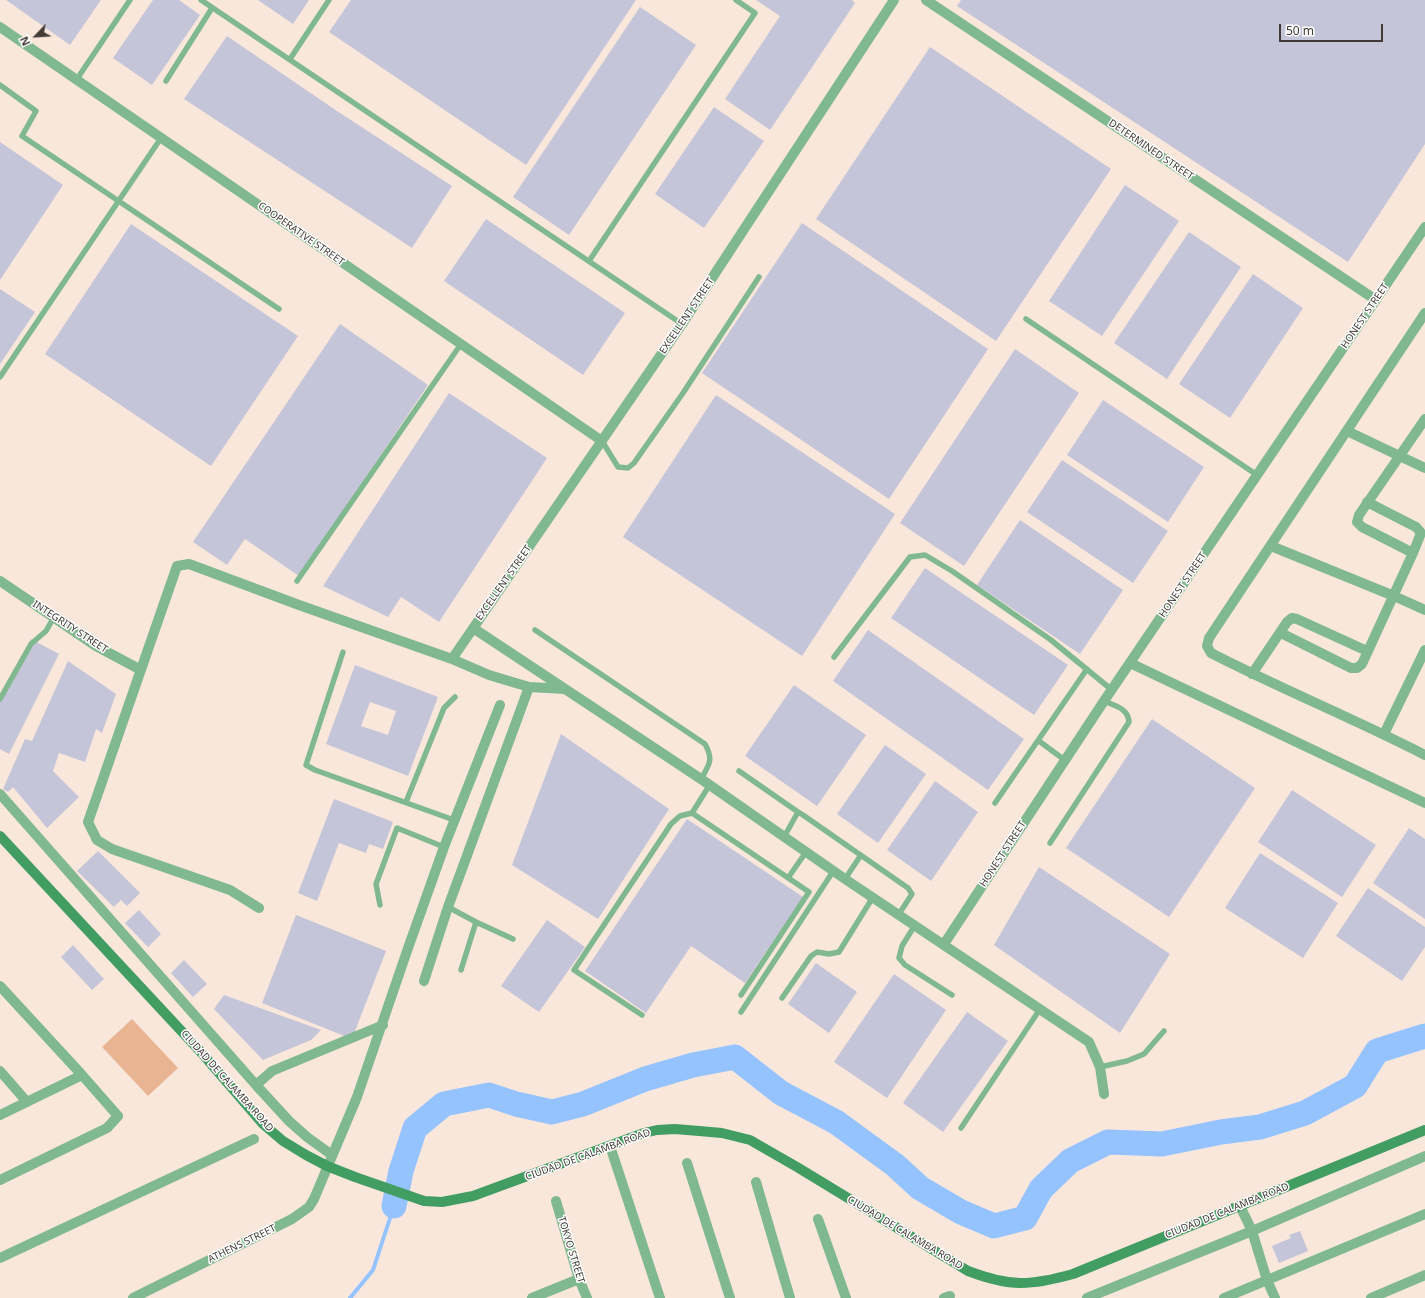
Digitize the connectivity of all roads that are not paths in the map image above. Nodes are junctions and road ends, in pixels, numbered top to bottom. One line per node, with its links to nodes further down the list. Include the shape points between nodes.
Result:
1 (130, 0): 10 (lane)
2 (201, 0): 7 (lane)
3 (329, 0): 9 (lane)
4 (736, 0): 16 (lane, via 755,13)
5 (894, 0): 22 (street, EXCELLENT STREET)
6 (926, 0): 18 (street, DETERMINED STREET)
7 (212, 8): 9 (lane); 11 (lane)
8 (0, 27): 10 (street, COOPERATIVE STREET)
9 (290, 59): 16 (lane)
10 (77, 79): 13 (street, COOPERATIVE STREET)
11 (166, 81)
12 (0, 85): 14 (lane, via 36,111 22,136)
13 (161, 138): 14 (lane); 23 (street, COOPERATIVE STREET)
14 (119, 201): 19 (lane); 24 (lane)
15 (1425, 227): 18 (street, HONEST STREET)
16 (589, 262): 22 (lane)
17 (760, 277): 27 (lane, via 634,463 628,468 618,466)
18 (1376, 300): 30 (street, HONEST STREET)
19 (279, 309)
20 (1424, 315): 26 (street)
21 (1026, 319): 30 (lane)
22 (682, 324): 27 (street, EXCELLENT STREET)
23 (461, 344): 27 (street, COOPERATIVE STREET); 35 (lane)
24 (0, 377)
25 (1425, 419): 28 (street)
26 (1347, 431): 28 (street); 32 (street)
27 (602, 441): 39 (street, EXCELLENT STREET)
28 (1400, 456): 29 (street); 31 (street)
29 (1425, 468)
30 (1258, 474): 47 (street, HONEST STREET)
31 (1367, 502): 33 (street, via 1416,527 1421,533); 33 (street, via 1357,522)
32 (1271, 546): 36 (street); 50 (street, via 1208,638 1207,646 1211,653)
33 (1413, 553): 36 (street)
34 (0, 581): 38 (street, INTEGRITY STREET)
35 (297, 581)
36 (1394, 596): 37 (street); 43 (street)
37 (1425, 610)
38 (54, 618): 49 (street, INTEGRITY STREET, via 96,646); 55 (lane, via 46,631 31,644)
39 (473, 628): 46 (street, EXCELLENT STREET); 52 (street)
40 (535, 630): 63 (lane, via 705,744 710,753 710,762)
41 (1281, 633): 43 (street, via 1287,622 1292,618 1297,619); 43 (street, via 1351,668 1357,668 1362,664); 50 (street)
42 (1425, 650): 58 (street)
43 (1367, 651)
44 (343, 652): 66 (lane, via 306,764 315,770)
45 (834, 657): 48 (lane, via 910,557 925,555 1051,640)
46 (452, 659): 49 (street, via 189,564 177,566); 51 (street, via 490,675)
47 (1130, 663): 53 (street, HONEST STREET); 68 (street)
48 (1087, 669): 53 (lane); 59 (lane)
49 (141, 670): 84 (street, via 88,822 96,840 112,849 230,890)
50 (1252, 674): 58 (street)
51 (529, 687): 52 (street); 83 (street)
52 (566, 689): 63 (street)
53 (1112, 690): 56 (street, HONEST STREET)
54 (455, 697): 66 (lane, via 444,708)
55 (0, 699)
56 (1104, 701): 61 (street, HONEST STREET); 74 (lane, via 1123,709 1129,716 1129,722)
57 (500, 705): 71 (street, ATHENS STREET)
58 (1384, 734): 60 (street)
59 (1038, 741): 61 (lane); 67 (lane)
60 (1425, 755)
61 (1066, 761): 89 (street, HONEST STREET)
62 (739, 771): 69 (lane)
63 (701, 779): 64 (street)
64 (709, 786): 70 (lane); 73 (street)
65 (0, 794): 104 (street)
66 (406, 802): 71 (lane)
67 (995, 803)
68 (1425, 803)
69 (798, 812): 73 (lane); 77 (lane)
70 (692, 813): 79 (lane); 98 (lane, via 680,816 671,824 574,970)
71 (454, 820): 75 (street, ATHENS STREET)
72 (0, 836): 115 (main road, CIUDAD DE CALAMBA ROAD, via 200,1051 263,1124 289,1145)
73 (784, 836): 76 (street)
74 (1050, 843)
75 (444, 847): 82 (lane, via 397,828 376,884); 99 (street, ATHENS STREET)
76 (806, 852): 78 (street); 79 (lane)
77 (861, 855): 80 (lane); 85 (lane, via 911,891 912,894)
78 (834, 870): 80 (street); 97 (lane)
79 (788, 878): 93 (lane, via 809,892)
80 (845, 879): 81 (street)
81 (873, 897): 85 (street); 95 (lane, via 838,952 817,952 811,956)
82 (380, 905)
83 (448, 907): 86 (lane); 91 (street)
84 (259, 908)
85 (899, 914): 87 (street)
86 (476, 922): 88 (lane); 90 (lane)
87 (915, 926): 89 (street); 94 (lane, via 902,946 900,958 906,965)
88 (513, 939)
89 (944, 944): 96 (street)
90 (461, 970)
91 (424, 981)
92 (0, 986): 103 (street)
93 (741, 995)
94 (952, 995)
95 (782, 998)
96 (1040, 1009): 101 (street, via 1089,1042); 108 (lane)
97 (741, 1012)
98 (642, 1015)
99 (383, 1025): 104 (street, via 272,1071); 112 (street, ATHENS STREET, via 357,1097)
100 (1164, 1031): 101 (lane, via 1144,1054)
101 (1100, 1067): 105 (street)
102 (0, 1071): 106 (street)
103 (82, 1075): 106 (street); 116 (street, via 118,1116 107,1128)
104 (256, 1085): 112 (street, via 289,1121)
105 (1104, 1094)
106 (27, 1102): 107 (street)
107 (0, 1115)
108 (961, 1128)
109 (1425, 1130): 119 (main road, CIUDAD DE CALAMBA ROAD)
110 (254, 1139): 123 (street)
111 (610, 1146): 115 (main road, CIUDAD DE CALAMBA ROAD, via 474,1196 442,1202 424,1201); 119 (main road, CIUDAD DE CALAMBA ROAD, via 644,1133 675,1129 722,1132 750,1140 968,1271 989,1279 1019,1284 1052,1280 1073,1274); 130 (street)
112 (332, 1155): 115 (street, ATHENS STREET)
113 (1425, 1156): 122 (street)
114 (687, 1163): 131 (street)
115 (327, 1166): 127 (street, ATHENS STREET, via 314,1199 300,1214)
116 (0, 1180)
117 (756, 1182): 132 (street)
118 (556, 1201): 125 (street, TOKYO STREET)
119 (1240, 1206): 122 (street)
120 (1425, 1214): 126 (street)
121 (818, 1219): 133 (street)
122 (1252, 1231): 126 (street); 134 (street)
123 (0, 1258)
124 (1425, 1275): 137 (street)
125 (580, 1279): 128 (street); 129 (street, TOKYO STREET)
126 (1267, 1280): 135 (street); 136 (street)
127 (133, 1298)
128 (532, 1298)
129 (587, 1298)
130 (660, 1298)
131 (730, 1298)
132 (790, 1298)
133 (846, 1298)
134 (1087, 1298)
135 (1224, 1298)
136 (1275, 1298)
137 (1371, 1298)

